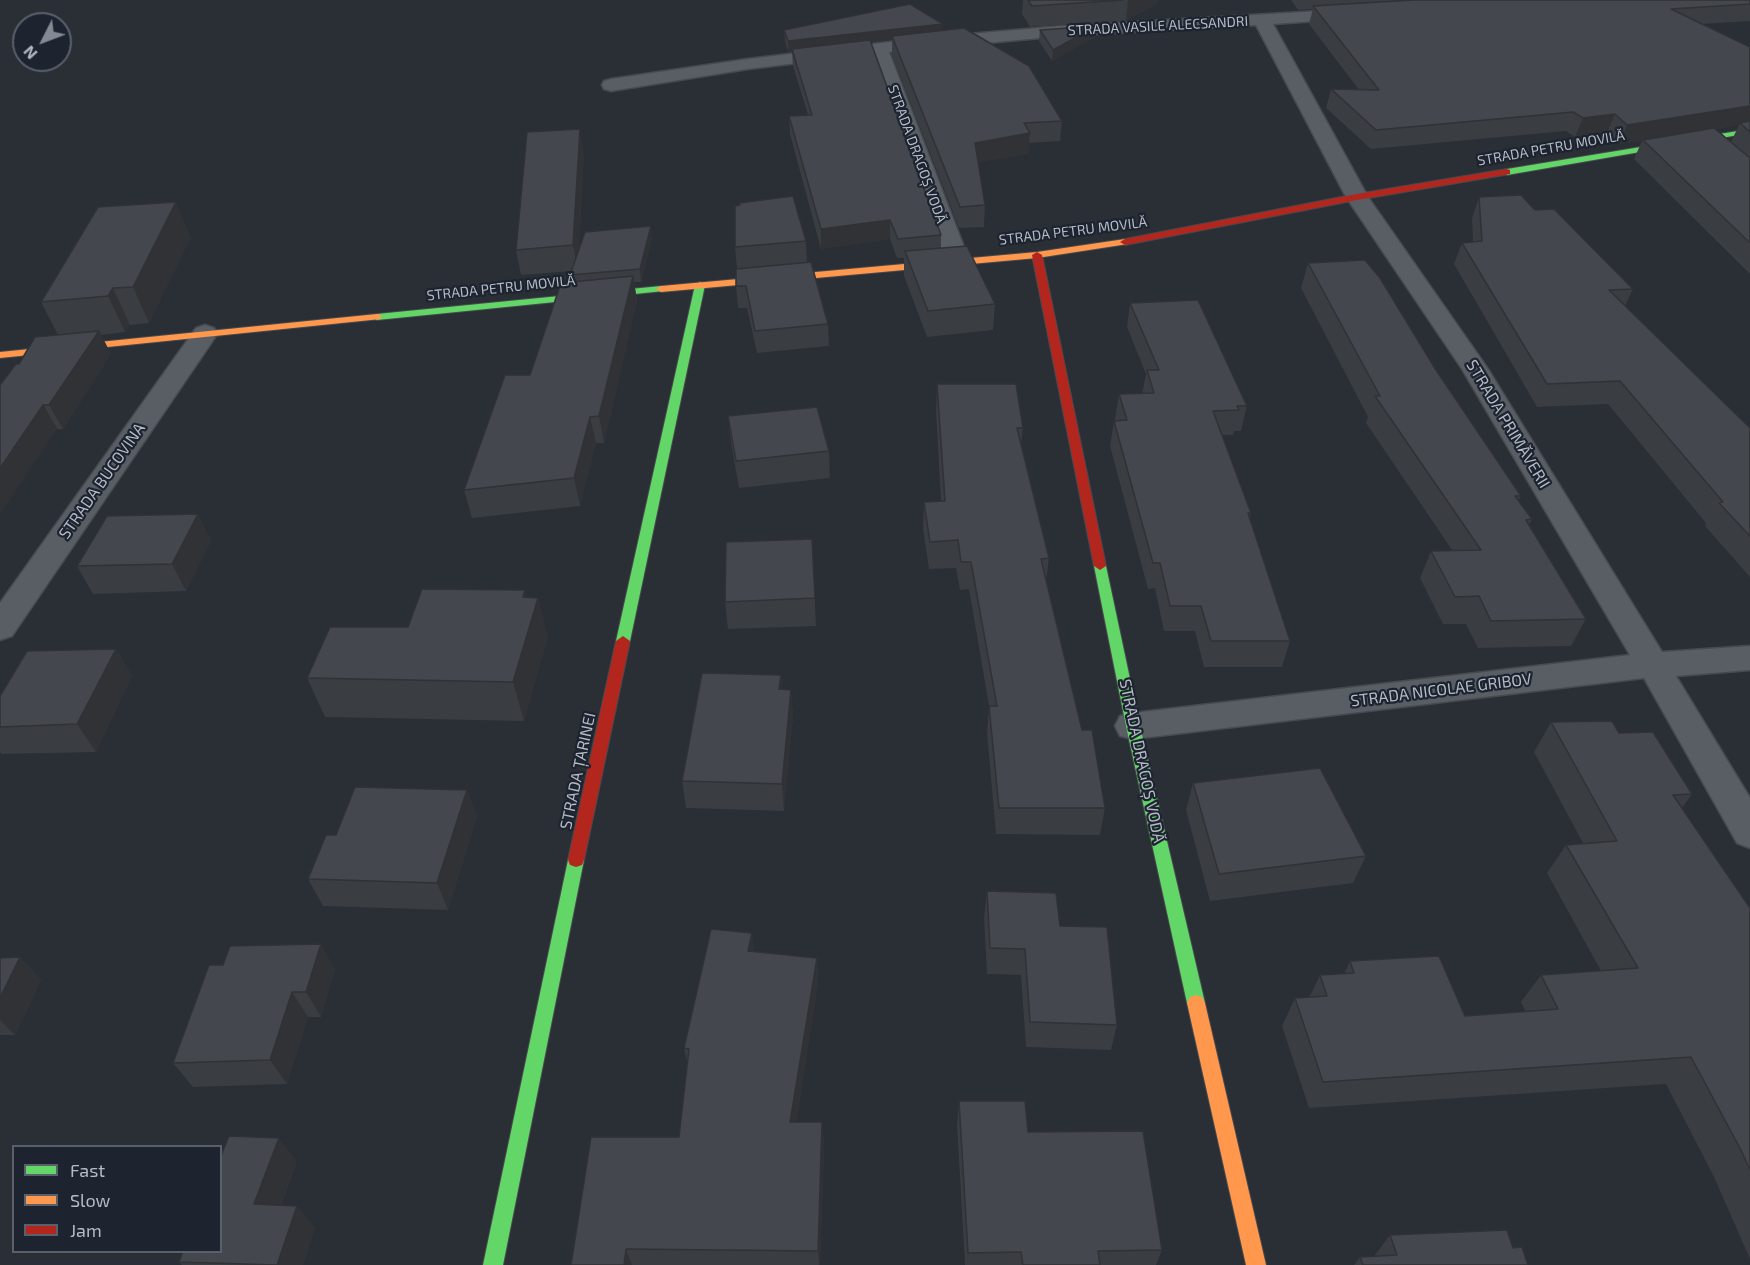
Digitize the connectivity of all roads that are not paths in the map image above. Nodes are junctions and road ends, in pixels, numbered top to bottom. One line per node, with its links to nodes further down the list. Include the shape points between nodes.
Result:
1 (1378, 12): 2 (street, STRADA VASILE ALECSANDRI)
2 (1262, 20): 3 (street, STRADA VASILE ALECSANDRI, via 1051,32); 8 (street, STRADA PRIMĂVERII)
3 (878, 48): 4 (street, STRADA VASILE ALECSANDRI); 10 (street, STRADA DRAGOȘ VODĂ)
4 (611, 86)
5 (1750, 131): 6 (street, STRADA PETRU MOVILĂ)
6 (1710, 138): 7 (street); 8 (street, STRADA PETRU MOVILĂ)
7 (1726, 152)
8 (1357, 197): 9 (street, STRADA PETRU MOVILĂ, via 1153,238); 16 (street, STRADA PRIMĂVERII, via 1475,369)
9 (1037, 255): 10 (street, STRADA PETRU MOVILĂ); 17 (street, STRADA DRAGOȘ VODĂ)
10 (957, 260): 11 (street, STRADA PETRU MOVILĂ)
11 (700, 285): 12 (street, STRADA PETRU MOVILĂ); 19 (street, STRADA ȚARINEI)
12 (205, 333): 13 (street, STRADA PETRU MOVILĂ); 14 (street, STRADA BUCOVINA)
13 (0, 354)
14 (0, 628)
15 (1750, 658): 16 (street, STRADA NICOLAE GRIBOV)
16 (1653, 664): 17 (street, STRADA NICOLAE GRIBOV); 18 (street, STRADA PRIMĂVERII)
17 (1133, 726): 20 (street, STRADA DRAGOȘ VODĂ)
18 (1750, 832)
19 (493, 1265)
20 (1256, 1265)

